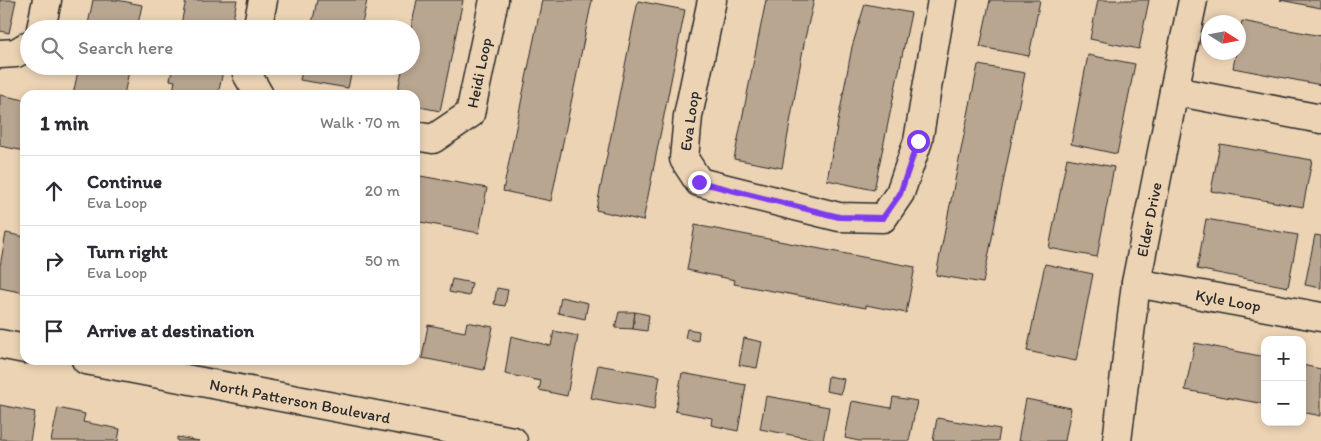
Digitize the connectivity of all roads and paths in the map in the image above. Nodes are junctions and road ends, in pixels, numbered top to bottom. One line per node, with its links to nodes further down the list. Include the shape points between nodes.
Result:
1 (47, 0): 7 (street)
2 (263, 0): 8 (street)
3 (494, 0): 15 (street, Heidi Loop, via 470,114 433,138)
4 (712, 0): 5 (street, Eva Loop, via 688,116 684,159 699,182 839,217 883,218 900,194 918,141)
5 (942, 0)
6 (1193, 0): 13 (street, Elder Drive)
7 (43, 20)
8 (259, 20)
9 (20, 51): 10 (street)
10 (0, 54)
11 (248, 75): 12 (street)
12 (256, 90)
13 (1174, 91): 14 (street); 16 (street, Elder Drive)
14 (1321, 119)
15 (420, 137)
16 (1136, 283): 17 (street, Kyle Loop); 22 (street, Elder Drive)
17 (1321, 317)
18 (0, 344): 19 (street)
19 (20, 347)
20 (112, 365): 21 (street, North Patterson Boulevard)
21 (513, 441)
22 (1117, 441)

